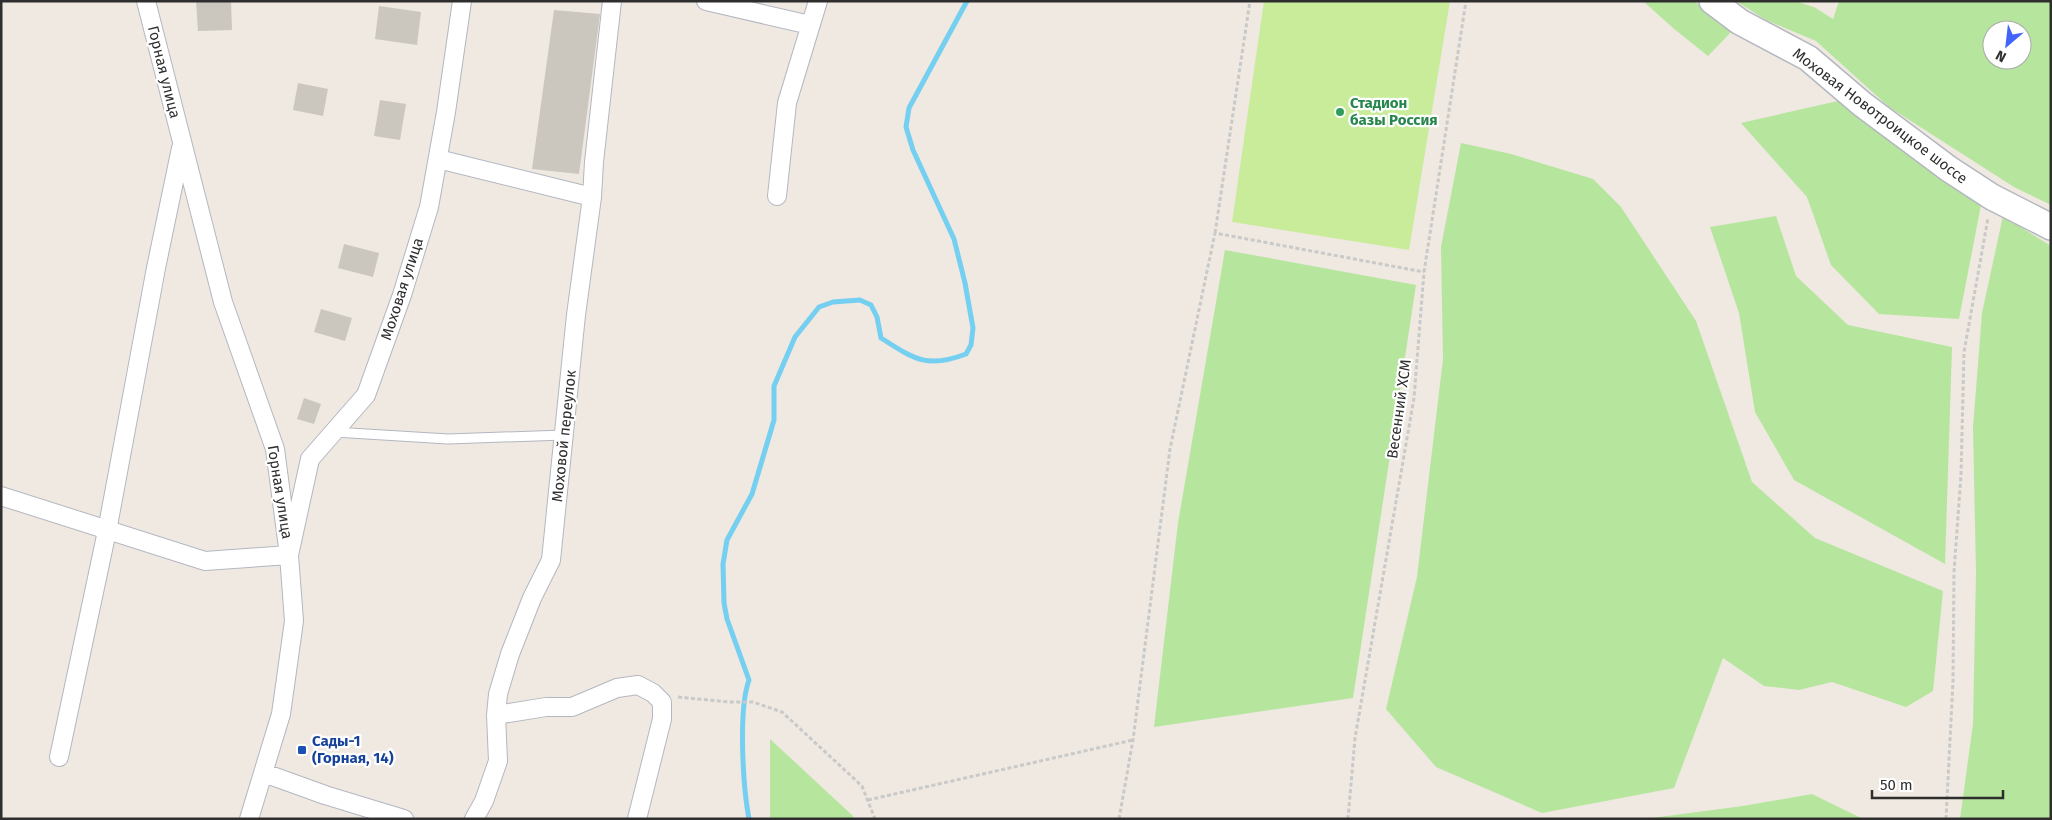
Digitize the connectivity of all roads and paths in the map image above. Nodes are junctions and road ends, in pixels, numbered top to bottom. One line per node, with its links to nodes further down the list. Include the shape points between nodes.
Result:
1 (146, 1): 10 (street, Горная улица)
2 (462, 1): 11 (street, Моховая улица)
3 (612, 1): 12 (street, Моховой переулок)
4 (706, 1): 9 (street)
5 (818, 1): 9 (street)
6 (1250, 1): 16 (path)
7 (1466, 1): 17 (path, Весенний ХСМ)
8 (1712, 1): 14 (main road, Моховая Новотроицкое шоссе, via 1740,22 1808,58 1862,104)
9 (810, 25): 13 (street, via 787,103)
10 (182, 143): 21 (street, Горная улица); 22 (street, Горная улица, via 223,302 275,449)
11 (438, 159): 12 (street); 18 (street, Моховая улица, via 429,207 405,286 366,395)
12 (592, 196): 19 (street, Моховой переулок)
13 (777, 196)
14 (1992, 198): 15 (main road, Моховая Новотроицкое шоссе); 36 (path, via 1964,352)
15 (2051, 227)
16 (1215, 233): 17 (path); 25 (path, via 1170,449)
17 (1424, 272): 35 (path, Весенний ХСМ, via 1414,398 1355,738)
18 (333, 432): 19 (lane, via 448,440); 22 (street, Моховая улица, via 310,459)
19 (564, 435): 24 (street, Моховой переулок, via 551,560 510,654 498,694)
20 (1, 496): 21 (street)
21 (107, 531): 22 (street, via 205,561); 26 (street, Горная улица)
22 (289, 555): 27 (street, Горная улица, via 294,621 281,714)
23 (658, 698): 24 (street, via 638,685 617,688 572,708 546,707); 28 (path, via 753,702 782,712 862,786); 32 (street, via 662,702 662,719)
24 (496, 715): 31 (street, Моховой переулок, via 498,761)
25 (1133, 740): 28 (path); 34 (path)
26 (59, 757)
27 (264, 773): 29 (street, Горная улица); 30 (street)
28 (868, 800): 33 (path)
29 (249, 819)
30 (404, 819)
31 (474, 819)
32 (637, 819)
33 (875, 819)
34 (1119, 819)
35 (1348, 819)
36 (1946, 819)

